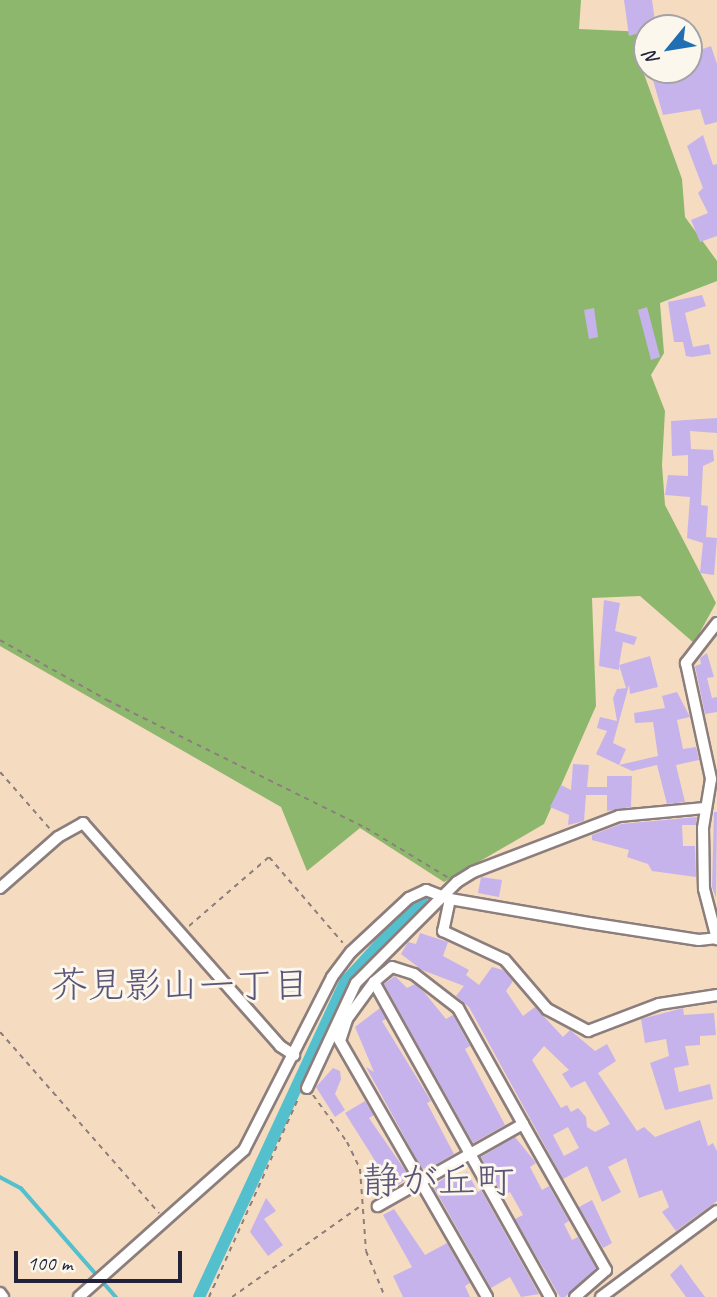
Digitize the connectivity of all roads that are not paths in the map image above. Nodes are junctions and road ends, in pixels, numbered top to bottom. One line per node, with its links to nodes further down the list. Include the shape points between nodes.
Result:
1 (717, 624): 2 (street, via 686,663 711,779)
2 (705, 808): 4 (street, via 619,816 473,872); 5 (street, via 704,889)
3 (0, 888): 9 (street, via 58,837 83,823 280,1046)
4 (447, 896): 5 (street, via 699,940); 7 (street, via 443,931 505,960 547,1009 588,1031 659,1004); 8 (street, via 356,983); 9 (street, via 426,890 409,898 351,952 332,977)
5 (717, 938)
6 (374, 982): 8 (street); 11 (street, via 392,967 414,974 458,1008); 12 (street)
7 (717, 995)
8 (336, 1036): 10 (street); 13 (street)
9 (295, 1055): 16 (street, via 244,1150)
10 (307, 1088)
11 (523, 1124): 12 (street); 19 (street, via 606,1270)
12 (470, 1154): 13 (street); 18 (street)
13 (422, 1181): 14 (street); 17 (street)
14 (378, 1206)
15 (717, 1211): 20 (street)
16 (79, 1297)
17 (487, 1297)
18 (550, 1297)
19 (575, 1297)
20 (601, 1297)

